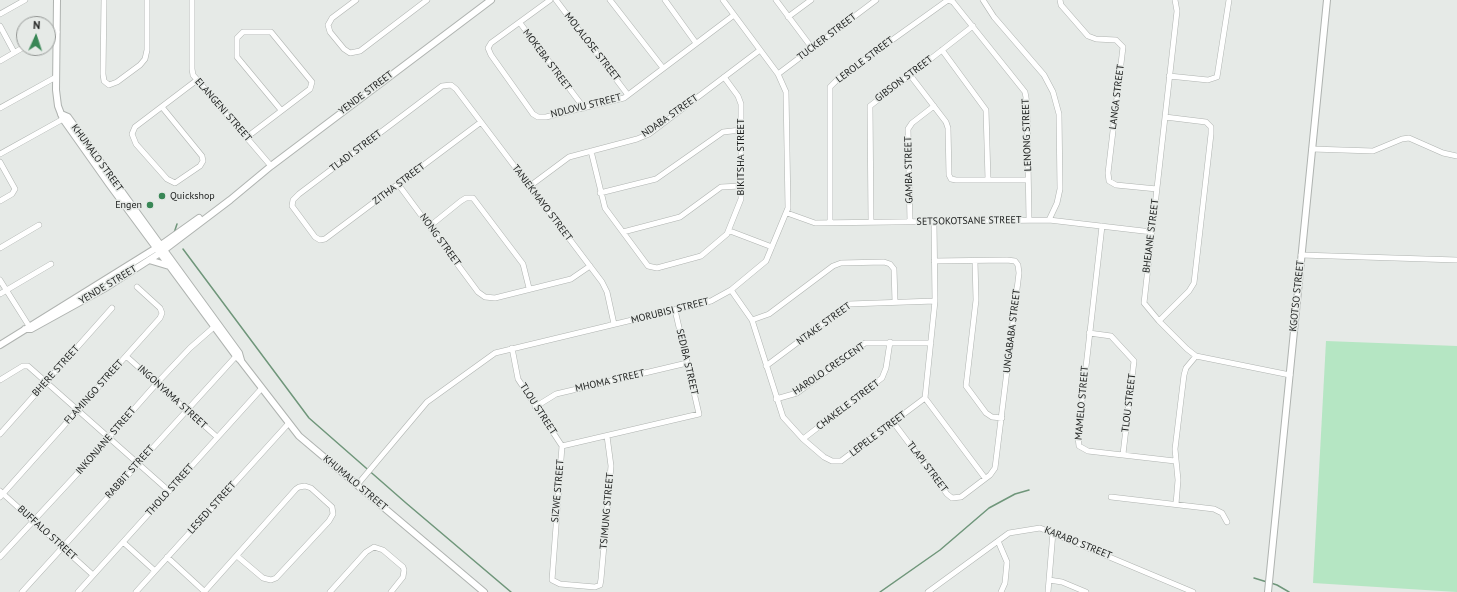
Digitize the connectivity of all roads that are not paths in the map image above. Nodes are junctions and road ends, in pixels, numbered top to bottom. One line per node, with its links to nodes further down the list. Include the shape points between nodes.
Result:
1 (25, 0): 23 (street)
2 (57, 0): 29 (street, KHUMALO STREET)
3 (104, 0): 4 (street, via 103,74 104,81 109,85 140,65 144,59 147,50)
4 (147, 0)
5 (192, 0): 42 (street, ELANGENI STREET, via 192,69)
6 (356, 0): 7 (street, via 332,18 328,25 330,32 350,53 360,51)
7 (427, 0)
8 (491, 0): 60 (street, YENDE STREET)
9 (550, 0): 26 (street, MOKEBA STREET)
10 (556, 0): 44 (street, MOLALOSE STREET)
11 (610, 0): 36 (street)
12 (665, 0): 30 (street)
13 (722, 0): 24 (street, MORUBISI STREET)
14 (776, 0): 25 (street)
15 (811, 0): 25 (street)
16 (876, 0): 31 (street, TUCKER STREET)
17 (983, 0): 73 (street, via 994,17 1044,75 1053,92 1059,114 1060,183 1057,203)
18 (1060, 0): 66 (street, LANGA STREET, via 1061,5 1088,36 1116,40 1122,47 1109,181 1116,185)
19 (1175, 0): 39 (street, BHEJANE STREET, via 1177,11)
20 (1229, 0): 39 (street, via 1217,77 1208,80)
21 (1327, 0): 55 (street, KGOTSO STREET)
22 (953, 2): 28 (street, LENONG STREET); 77 (street, LEROLE STREET, via 948,0 940,4 830,87)
23 (0, 14)
24 (734, 15): 30 (street, NDLOVU STREET); 32 (street, MORUBISI STREET)
25 (788, 17): 31 (street)
26 (520, 23): 48 (street, MOKEBA STREET); 48 (street, NDLOVU STREET, via 491,43 488,48 533,114 546,117)
27 (0, 26): 34 (street)
28 (973, 26): 33 (street, GIBSON STREET); 62 (street, LENONG STREET, via 1027,96)
29 (57, 32): 40 (street, KHUMALO STREET)
30 (696, 42): 36 (street, NDLOVU STREET)
31 (812, 48): 37 (street, TUCKER STREET)
32 (760, 50): 37 (street, MORUBISI STREET); 41 (street, NDABA STREET)
33 (942, 50): 38 (street, GIBSON STREET); 61 (street, via 986,110)
34 (14, 52): 35 (street)
35 (0, 61)
36 (663, 68): 44 (street, NDLOVU STREET)
37 (778, 74): 71 (street, MORUBISI STREET, via 785,88 786,98)
38 (910, 75): 45 (street); 74 (street, GIBSON STREET, via 873,102 869,110)
39 (1169, 76): 51 (street, BHEJANE STREET)
40 (56, 77): 46 (street); 50 (street, KHUMALO STREET, via 56,100)
41 (724, 77): 53 (street, BIKITSHA STREET, via 740,100); 56 (street, NDABA STREET, via 649,134)
42 (197, 80): 47 (street); 54 (street, ELANGENI STREET)
43 (456, 89): 52 (street, TANJEKMAYO STREET); 84 (street, TLADI STREET, via 448,84 442,86 295,198 292,203 294,210)
44 (628, 95): 48 (street, NDLOVU STREET)
45 (934, 106): 61 (street, via 948,125 951,179); 75 (street, GAMBA STREET, via 908,129)
46 (0, 108)
47 (162, 108): 47 (street, via 202,156 200,166 175,183 167,179 132,137 135,127)
48 (584, 108)
49 (282, 110): 49 (street, via 310,89 311,80 271,32 243,32 237,38 237,57); 54 (street)
50 (62, 116): 57 (street); 69 (street, KHUMALO STREET, via 68,117); 70 (street, KHUMALO STREET)
51 (1165, 117): 66 (street, BHEJANE STREET); 107 (street, via 1206,122 1211,127 1211,134 1194,283)
52 (481, 122): 63 (street, ZITHA STREET); 64 (street, TANJEKMAYO STREET)
53 (741, 130): 65 (street, BIKITSHA STREET); 67 (street, via 723,132 656,179)
54 (247, 137): 60 (street, ELANGENI STREET)
55 (1312, 148): 58 (street, via 1373,151 1409,138); 88 (street, KGOTSO STREET)
56 (591, 151): 64 (street, NDABA STREET, via 564,160); 67 (street, BIKITSHA STREET)
57 (0, 154)
58 (1457, 156)
59 (0, 162): 68 (street, via 15,189 12,194)
60 (271, 166): 87 (street, YENDE STREET)
61 (988, 180): 62 (street)
62 (1028, 180): 72 (street, LENONG STREET)
63 (398, 184): 79 (street, NONG STREET); 84 (street, ZITHA STREET, via 326,239 320,240)
64 (530, 186): 94 (street, TANJEKMAYO STREET)
65 (741, 186): 81 (street, BIKITSHA STREET, via 740,205); 82 (street, via 721,187 676,219)
66 (1157, 189): 83 (street, BHEJANE STREET)
67 (600, 193): 82 (street, BIKITSHA STREET, via 605,208)
68 (0, 201)
69 (129, 202): 70 (street); 87 (street, KHUMALO STREET)
70 (130, 212): 87 (street, KHUMALO STREET)
71 (787, 213): 77 (street, SETSOKOTSANE STREET, via 811,222); 85 (street, MORUBISI STREET)
72 (1029, 220): 73 (street, SETSOKOTSANE STREET); 76 (street, SETSOKOTSANE STREET)
73 (1049, 220): 80 (street, SETSOKOTSANE STREET)
74 (871, 222): 75 (street, SETSOKOTSANE STREET); 77 (street, SETSOKOTSANE STREET)
75 (910, 222): 76 (street, SETSOKOTSANE STREET)
76 (934, 222): 91 (street)
77 (830, 223)
78 (39, 226): 86 (street)
79 (430, 226): 98 (street, NONG STREET, via 482,296 495,298); 98 (street, via 466,198 473,198 523,264)
80 (1102, 226): 83 (street, SETSOKOTSANE STREET); 111 (street, MAMELO STREET)
81 (730, 230): 82 (street, BIKITSHA STREET, via 701,256 657,268 646,263); 85 (street)
82 (623, 232)
83 (1152, 232): 107 (street, BHEJANE STREET, via 1144,300)
84 (315, 237)
85 (772, 247): 100 (street, MORUBISI STREET, via 763,265)
86 (0, 248)
87 (160, 249): 89 (street, YENDE STREET); 95 (street, KHUMALO STREET); 110 (street, YENDE STREET); 116 (street, KHUMALO STREET)
88 (1301, 256): 90 (street); 121 (street, KGOTSO STREET)
89 (149, 260): 95 (street); 110 (street, YENDE STREET, via 107,287 31,329)
90 (1457, 260)
91 (934, 261): 92 (street, UNGABABA STREET); 102 (street)
92 (975, 261): 132 (street, via 976,300 966,386 986,413 992,417); 132 (street, UNGABABA STREET, via 1011,260 1017,262 1019,268)
93 (51, 264): 99 (street)
94 (590, 266): 98 (street, via 571,279); 108 (street, TANJEKMAYO STREET, via 604,286)
95 (170, 267): 109 (street, KHUMALO STREET)
96 (0, 280): 99 (street)
97 (137, 287): 117 (street, FLAMINGO STREET, via 160,308 162,313 158,321)
98 (529, 288)
99 (6, 290): 101 (street); 110 (street)
100 (731, 290): 105 (street, MORUBISI STREET, via 711,301); 106 (street, LEPELE STREET)
101 (0, 294)
102 (935, 301): 103 (street, NTAKE STREET); 113 (street)
103 (895, 302): 106 (street, via 894,269 890,264 841,263 833,266 769,314); 120 (street, NTAKE STREET, via 849,304)
104 (112, 308): 123 (street, BHERE STREET)
105 (675, 310): 108 (street, MORUBISI STREET); 119 (street, SEDIBA STREET)
106 (752, 320): 120 (street, LEPELE STREET)
107 (1159, 321): 118 (street, BHEJANE STREET)
108 (614, 324): 115 (street, MORUBISI STREET)
109 (214, 327): 116 (street, KHUMALO STREET); 124 (street, INKONJANE STREET)
110 (27, 328): 114 (street, YENDE STREET)
111 (1089, 333): 141 (street, TLOU STREET, via 1111,336 1134,362); 141 (street, MAMELO STREET, via 1079,446 1084,450)
112 (890, 342): 113 (street, HAROLO CRESCENT); 127 (street, HAROLO CRESCENT, via 863,344 797,393); 139 (street, CHAKELE STREET, via 882,378)
113 (931, 343): 126 (street)
114 (0, 345)
115 (512, 348): 128 (street, TLOU STREET, via 516,375); 145 (street, MORUBISI STREET, via 490,356 432,398)
116 (237, 355): 125 (street, KHUMALO STREET); 130 (street, RABBIT STREET)
117 (126, 356): 124 (street, INGONYAMA STREET); 129 (street, FLAMINGO STREET)
118 (1196, 356): 121 (street, BHEJANE STREET); 142 (street, via 1186,368 1184,375)
119 (687, 363): 128 (street, MHOMA STREET, via 556,394); 131 (street, SEDIBA STREET)
120 (766, 366): 127 (street, LEPELE STREET)
121 (1290, 375): 164 (street, KGOTSO STREET)
122 (0, 380): 123 (street, via 26,366)
123 (47, 381): 129 (street); 135 (street, BHERE STREET)
124 (157, 383): 130 (street, INGONYAMA STREET); 136 (street, INKONJANE STREET)
125 (262, 388): 134 (street, KHUMALO STREET); 138 (street, THOLO STREET)
126 (925, 398): 133 (street, LEPELE STREET); 144 (street)
127 (776, 399): 139 (street, LEPELE STREET, via 783,417)
128 (535, 407): 140 (street, TLOU STREET)
129 (78, 410): 136 (street); 147 (street, FLAMINGO STREET)
130 (187, 410): 138 (street, INGONYAMA STREET); 143 (street, RABBIT STREET)
131 (699, 414): 137 (street, SIZWE STREET)
132 (1002, 418): 144 (street, UNGABABA STREET, via 996,465)
133 (893, 422): 139 (street, LEPELE STREET, via 838,462 824,457); 144 (street, TLAPI STREET, via 952,498 961,497)
134 (288, 424): 145 (street, KHUMALO STREET); 158 (street, LESEDI STREET)
135 (0, 434)
136 (109, 436): 143 (street); 150 (street, INKONJANE STREET)
137 (607, 436): 140 (street, SIZWE STREET); 162 (street, TSIMUNG STREET, via 612,466)
138 (217, 437): 146 (street, THOLO STREET)
139 (803, 439)
140 (562, 446): 162 (street, SIZWE STREET, via 552,580 560,584)
141 (1124, 454): 142 (street, MAMELO STREET)
142 (1175, 461): 149 (street, via 1178,476)
143 (138, 463): 146 (street); 155 (street, RABBIT STREET)
144 (986, 478)
145 (358, 484): 171 (street, KHUMALO STREET)
146 (169, 491): 154 (street, THOLO STREET)
147 (1, 494): 150 (street, BUFFALO STREET)
148 (1112, 497): 149 (street)
149 (1176, 504): 151 (street, via 1214,509 1222,513)
150 (32, 520): 155 (street, BUFFALO STREET); 157 (street, INKONJANE STREET)
151 (1227, 522)
152 (1053, 532): 153 (street, KARABO STREET, via 1036,528 1012,532); 161 (street); 163 (street, KARABO STREET)
153 (998, 541): 172 (street, KARABO STREET); 173 (street, via 1007,562 1005,583)
154 (123, 542): 159 (street); 160 (street, THOLO STREET)
155 (62, 547): 160 (street, BUFFALO STREET); 165 (street, RABBIT STREET)
156 (237, 556): 156 (street, via 299,487 311,488 332,506 333,514 329,521 276,578 263,578); 168 (street)
157 (0, 557)
158 (167, 558): 159 (street, LESEDI STREET); 168 (street)
159 (155, 571): 167 (street, LESEDI STREET)
160 (93, 575): 166 (street, THOLO STREET)
161 (1049, 580): 174 (street); 175 (street, via 1062,582)
162 (598, 587)
163 (1185, 590): 176 (street, KARABO STREET)
164 (1268, 591)
165 (22, 592)
166 (78, 592)
167 (136, 592)
168 (205, 592)
169 (330, 592): 170 (street, via 366,552 374,547 383,550 404,570 403,577)
170 (391, 592)
171 (484, 592)
172 (928, 592)
173 (1001, 592)
174 (1048, 592)
175 (1086, 592)
176 (1193, 592)

